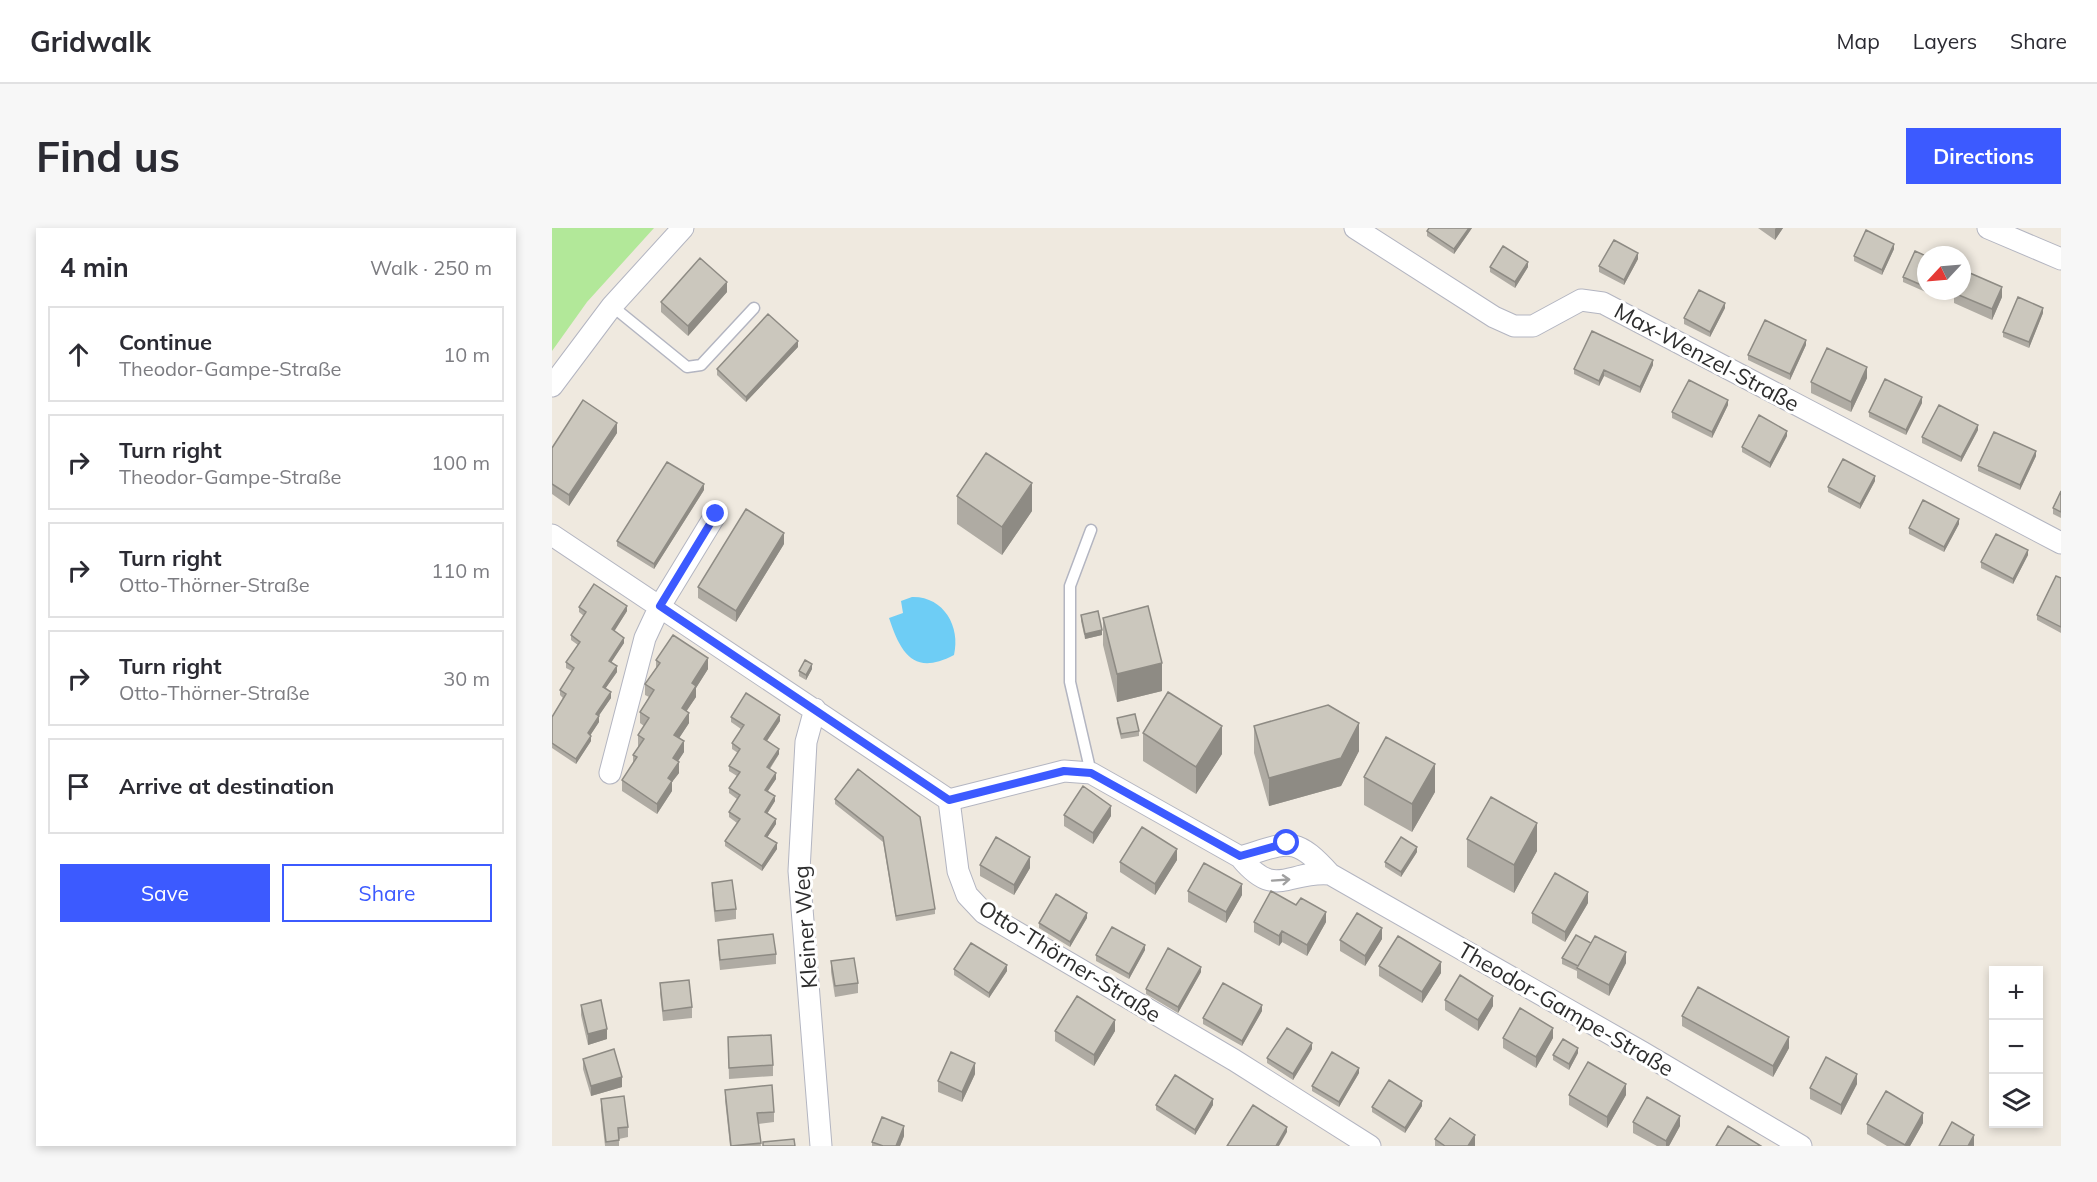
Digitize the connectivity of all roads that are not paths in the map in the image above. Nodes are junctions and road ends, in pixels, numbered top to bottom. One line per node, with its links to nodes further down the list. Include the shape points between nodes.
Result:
1 (683, 228): 5 (street)
2 (1355, 228): 11 (street, Max-Wenzel-Straße, via 1514,326 1533,326 1581,300 1604,303)
3 (1988, 228): 4 (street)
4 (2061, 259)
5 (612, 306): 6 (lane, via 687,367 701,365); 7 (street)
6 (754, 308)
7 (552, 386)
8 (716, 514): 12 (street)
9 (1091, 530): 14 (lane, via 1070,586 1070,682)
10 (552, 535): 12 (street)
11 (2061, 543)
12 (660, 606): 13 (street); 15 (street, via 645,638)
13 (815, 709): 16 (street); 19 (street, Kleiner Weg, via 806,742 800,871)
14 (1091, 773): 16 (street, via 1064,771); 17 (street)
15 (610, 774)
16 (949, 800): 20 (street, Otto-Thörner-Straße, via 958,871 967,895 984,913 1234,1060)
17 (1240, 856): 18 (street, one-way to 18, via 1251,870 1267,880 1280,882 1316,873); 18 (street, Theodor-Gampe-Straße, via 1287,843 1303,847)
18 (1330, 874): 21 (street, Theodor-Gampe-Straße)
19 (821, 1146)
20 (1370, 1146)
21 (1801, 1146)

